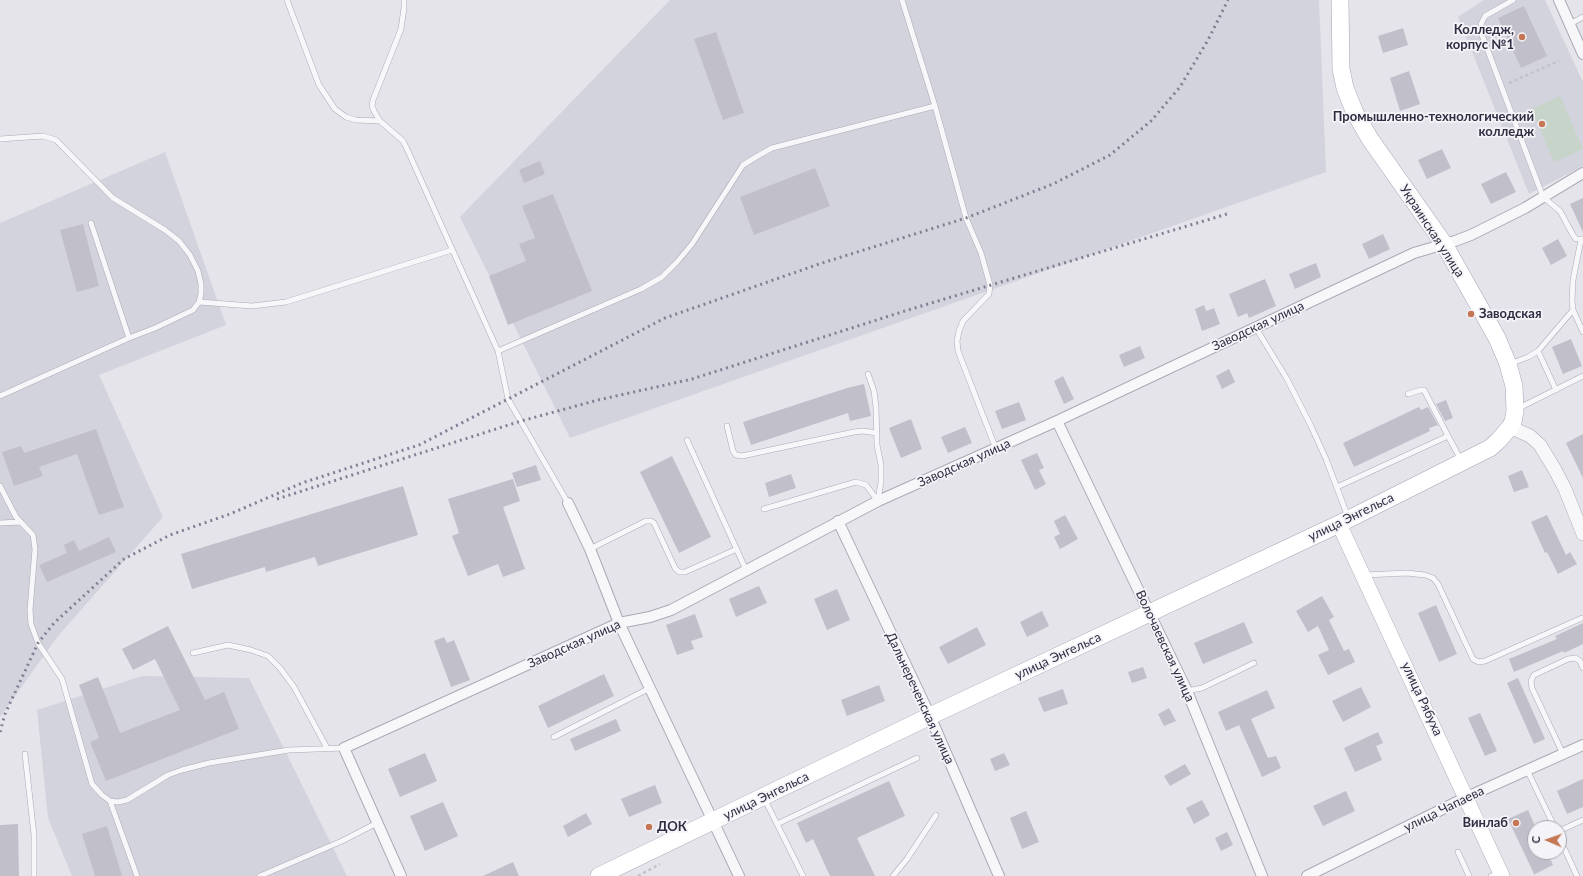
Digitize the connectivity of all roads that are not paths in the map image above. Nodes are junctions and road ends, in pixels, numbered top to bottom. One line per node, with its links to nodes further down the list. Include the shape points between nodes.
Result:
1 (287, 0): 11 (lane, via 319,85 335,109 356,120)
2 (404, 0): 11 (lane, via 401,29 373,100 372,106)
3 (902, 0): 10 (lane)
4 (1340, 0): 17 (main road, Украинская улица, via 1341,70 1355,113 1370,139)
5 (1513, 0): 14 (lane, via 1485,16 1481,24 1482,35)
6 (1558, 0): 8 (street)
7 (1583, 17): 8 (lane)
8 (1570, 24): 9 (street)
9 (1583, 54)
10 (935, 106): 24 (lane, via 772,148 743,165 692,244 662,277 641,289); 39 (lane, via 966,218 981,253 990,285 989,294 963,321 957,341 958,351)
11 (380, 121): 18 (lane, via 403,141)
12 (0, 139): 19 (lane, via 43,136 56,140 113,198 179,241 198,271 201,289)
13 (1583, 173): 14 (street, Заводская улица)
14 (1543, 197): 16 (lane, via 1560,211 1576,239); 17 (street, Заводская улица, via 1471,235)
15 (92, 223): 23 (lane)
16 (1582, 239): 20 (lane, via 1573,280)
17 (1444, 244): 21 (street, Заводская улица, via 1414,253); 26 (main road, Украинская улица, via 1497,338)
18 (452, 250): 19 (lane, via 286,302 252,306); 24 (lane)
19 (199, 302): 23 (lane, via 193,310)
20 (1573, 310): 22 (lane); 25 (lane)
21 (1256, 328): 33 (street, Заводская улица); 42 (lane, via 1287,379 1311,426)
22 (1583, 332)
23 (129, 338): 31 (lane)
24 (498, 351): 44 (lane, via 508,399)
25 (1538, 351): 26 (lane); 29 (lane)
26 (1508, 364): 32 (main road, Украинская улица, via 1514,386)
27 (868, 374): 36 (lane, via 875,399)
28 (1583, 376): 29 (lane)
29 (1556, 390): 32 (lane)
30 (1408, 394): 37 (lane, via 1424,390)
31 (0, 396)
32 (1515, 411): 35 (main road, Украинская улица)
33 (1056, 421): 39 (street, Заводская улица); 55 (street, Волочаевская улица)
34 (727, 426): 36 (lane, via 733,451 736,455 742,456 854,432)
35 (1510, 427): 40 (main road, улица Энгельса, via 1495,445); 50 (street, via 1530,436 1540,445 1565,489)
36 (877, 433): 43 (lane, via 881,465)
37 (1448, 436): 40 (lane); 42 (lane)
38 (687, 440): 52 (lane)
39 (996, 448): 43 (street, Заводская улица)
40 (1462, 462): 47 (main road, улица Энгельса)
41 (0, 486): 48 (lane, via 7,502)
42 (1337, 488): 47 (lane)
43 (878, 502): 45 (lane, via 866,485 856,482); 46 (street, Заводская улица)
44 (568, 503): 51 (street)
45 (764, 509)
46 (838, 521): 53 (street, Заводская улица); 63 (street, Дальнереченская улица)
47 (1344, 521): 54 (main road, улица Рябуха); 55 (main road, улица Энгельса)
48 (21, 522): 49 (lane); 74 (lane, via 33,535 34,540 31,624 38,643 62,679 92,784)
49 (0, 523)
50 (1583, 534)
51 (590, 549): 52 (lane, via 646,521 654,523 679,572 685,572); 57 (street)
52 (737, 549): 53 (lane)
53 (746, 570): 57 (street, Заводская улица, via 662,614)
54 (1364, 575): 56 (lane, via 1407,574 1433,578 1473,659 1479,662); 73 (main road, улица Рябуха)
55 (1150, 614): 62 (street, Волочаевская улица); 63 (main road, улица Энгельса)
56 (1582, 618)
57 (619, 623): 61 (street); 67 (street, Заводская улица)
58 (193, 653): 66 (lane, via 228,646 268,656 294,687)
59 (1254, 663): 62 (lane, via 1202,688)
60 (1583, 668): 69 (lane, via 1575,658 1568,659 1534,675 1531,681)
61 (650, 688): 64 (lane); 78 (street)
62 (1187, 691): 94 (street, Волочаевская улица)
63 (930, 716): 72 (main road, улица Энгельса); 93 (street, Дальнереченская улица)
64 (554, 737)
65 (1583, 746): 69 (street, улица Чапаева)
66 (326, 748): 67 (lane); 74 (lane, via 289,750 209,763 182,770 157,781 126,800)
67 (344, 748): 79 (street)
68 (25, 754): 85 (lane, via 34,835)
69 (1563, 754): 71 (street, улица Чапаева)
70 (917, 758): 80 (lane)
71 (1527, 770): 73 (street, улица Чапаева); 76 (lane)
72 (764, 797): 78 (main road, улица Энгельса); 80 (lane)
73 (1467, 797): 84 (main road, улица Рябуха); 95 (street, улица Чапаева)
74 (110, 801): 86 (lane)
75 (936, 815): 92 (lane)
76 (1551, 820)
77 (1583, 820): 81 (lane)
78 (712, 821): 89 (main road, улица Энгельса); 90 (street)
79 (377, 824): 87 (lane); 88 (street)
80 (777, 824): 91 (lane)
81 (1567, 827)
82 (1458, 852): 96 (lane)
83 (1567, 854): 97 (lane)
84 (1498, 875)
85 (34, 876)
86 (137, 876)
87 (260, 876)
88 (401, 876)
89 (599, 876)
90 (739, 876)
91 (803, 876)
92 (893, 876)
93 (999, 876)
94 (1262, 876)
95 (1307, 876)
96 (1470, 876)
97 (1577, 876)

